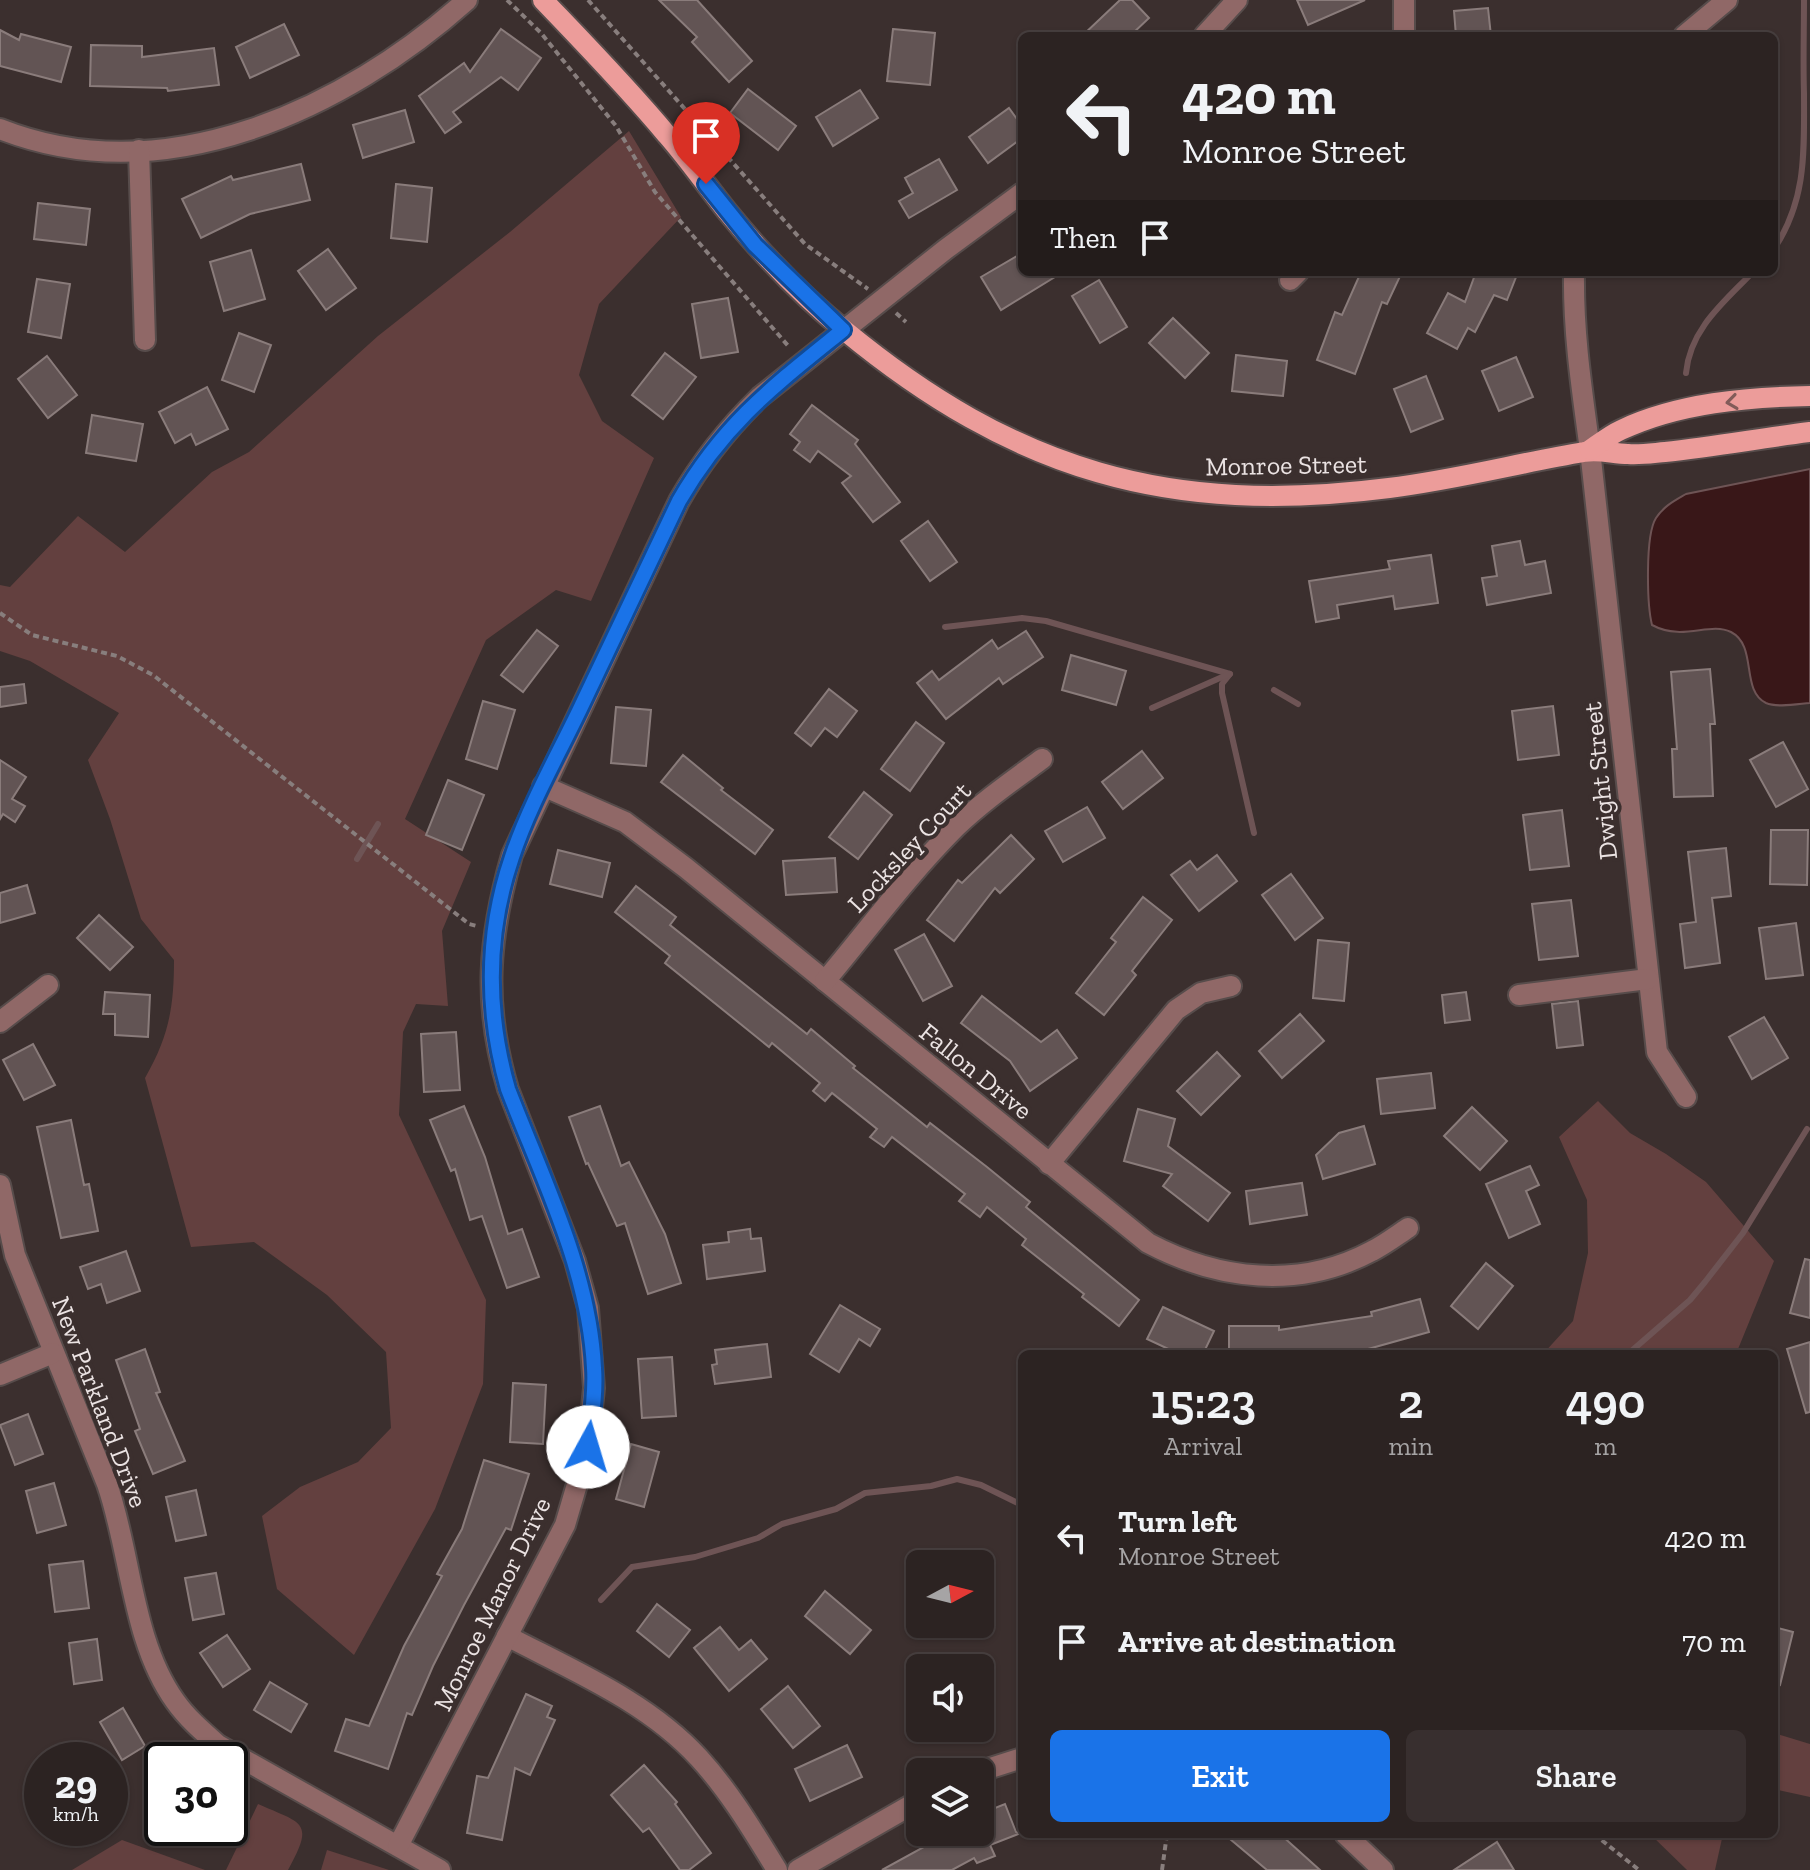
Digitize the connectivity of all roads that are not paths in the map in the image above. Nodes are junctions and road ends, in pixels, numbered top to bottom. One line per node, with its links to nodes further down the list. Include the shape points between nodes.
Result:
1 (467, 0): 10 (street, via 379,69 303,110 219,139)
2 (543, 0): 13 (main road, Monroe Street, via 668,136 755,245)
3 (1237, 0): 6 (street)
4 (1404, 0): 7 (street)
5 (1727, 0): 8 (street)
6 (1208, 32)
7 (1404, 32)
8 (1689, 32)
9 (0, 129): 10 (street, via 72,147)
10 (139, 150): 14 (street)
11 (1018, 196): 13 (street, Monroe Manor Drive)
12 (1574, 276): 17 (street, Dwight Street, via 1573,322)
13 (843, 330): 17 (main road, Monroe Street, via 933,396 999,434 1110,478 1155,487 1247,496 1343,493); 19 (street, Monroe Manor Drive, via 743,413 698,467)
14 (145, 340)
15 (1810, 396): 17 (main road, Monroe Street, one-way to 17, via 1734,401 1656,416 1619,430)
16 (1810, 432): 17 (main road, Monroe Street, via 1667,452)
17 (1590, 450): 20 (street, Dwight Street)
18 (1042, 759): 21 (street, Locksley Court, via 956,827)
19 (543, 786): 21 (street, Fallon Drive, via 625,822); 32 (street, Monroe Manor Drive, via 512,855 498,905 491,957 492,1010 508,1089 575,1261 588,1308 594,1378 588,1447 572,1506)
20 (1648, 979): 24 (street); 26 (street, Dwight Street, via 1657,1052)
21 (825, 981): 27 (street, Fallon Drive)
22 (48, 985): 25 (street)
23 (1231, 986): 27 (street, via 1201,993 1176,1010)
24 (1519, 995)
25 (0, 1022)
26 (1686, 1097)
27 (1049, 1164): 29 (street, Fallon Drive, via 1148,1243 1226,1273 1278,1277 1330,1268 1371,1252)
28 (0, 1185): 30 (street, New Parkland Drive, via 15,1255)
29 (1408, 1228)
30 (53, 1353): 31 (street); 37 (street, New Parkland Drive, via 114,1504 146,1641 175,1700 218,1745)
31 (0, 1375)
32 (507, 1636): 37 (street, Monroe Manor Drive); 39 (street, via 623,1697 698,1756)
33 (1018, 1759): 34 (street)
34 (994, 1767)
35 (906, 1808): 40 (street)
36 (1349, 1838): 41 (street)
37 (398, 1846): 38 (street, New Parkland Drive)
38 (440, 1870)
39 (777, 1870)
40 (798, 1870)
41 (1383, 1870)

